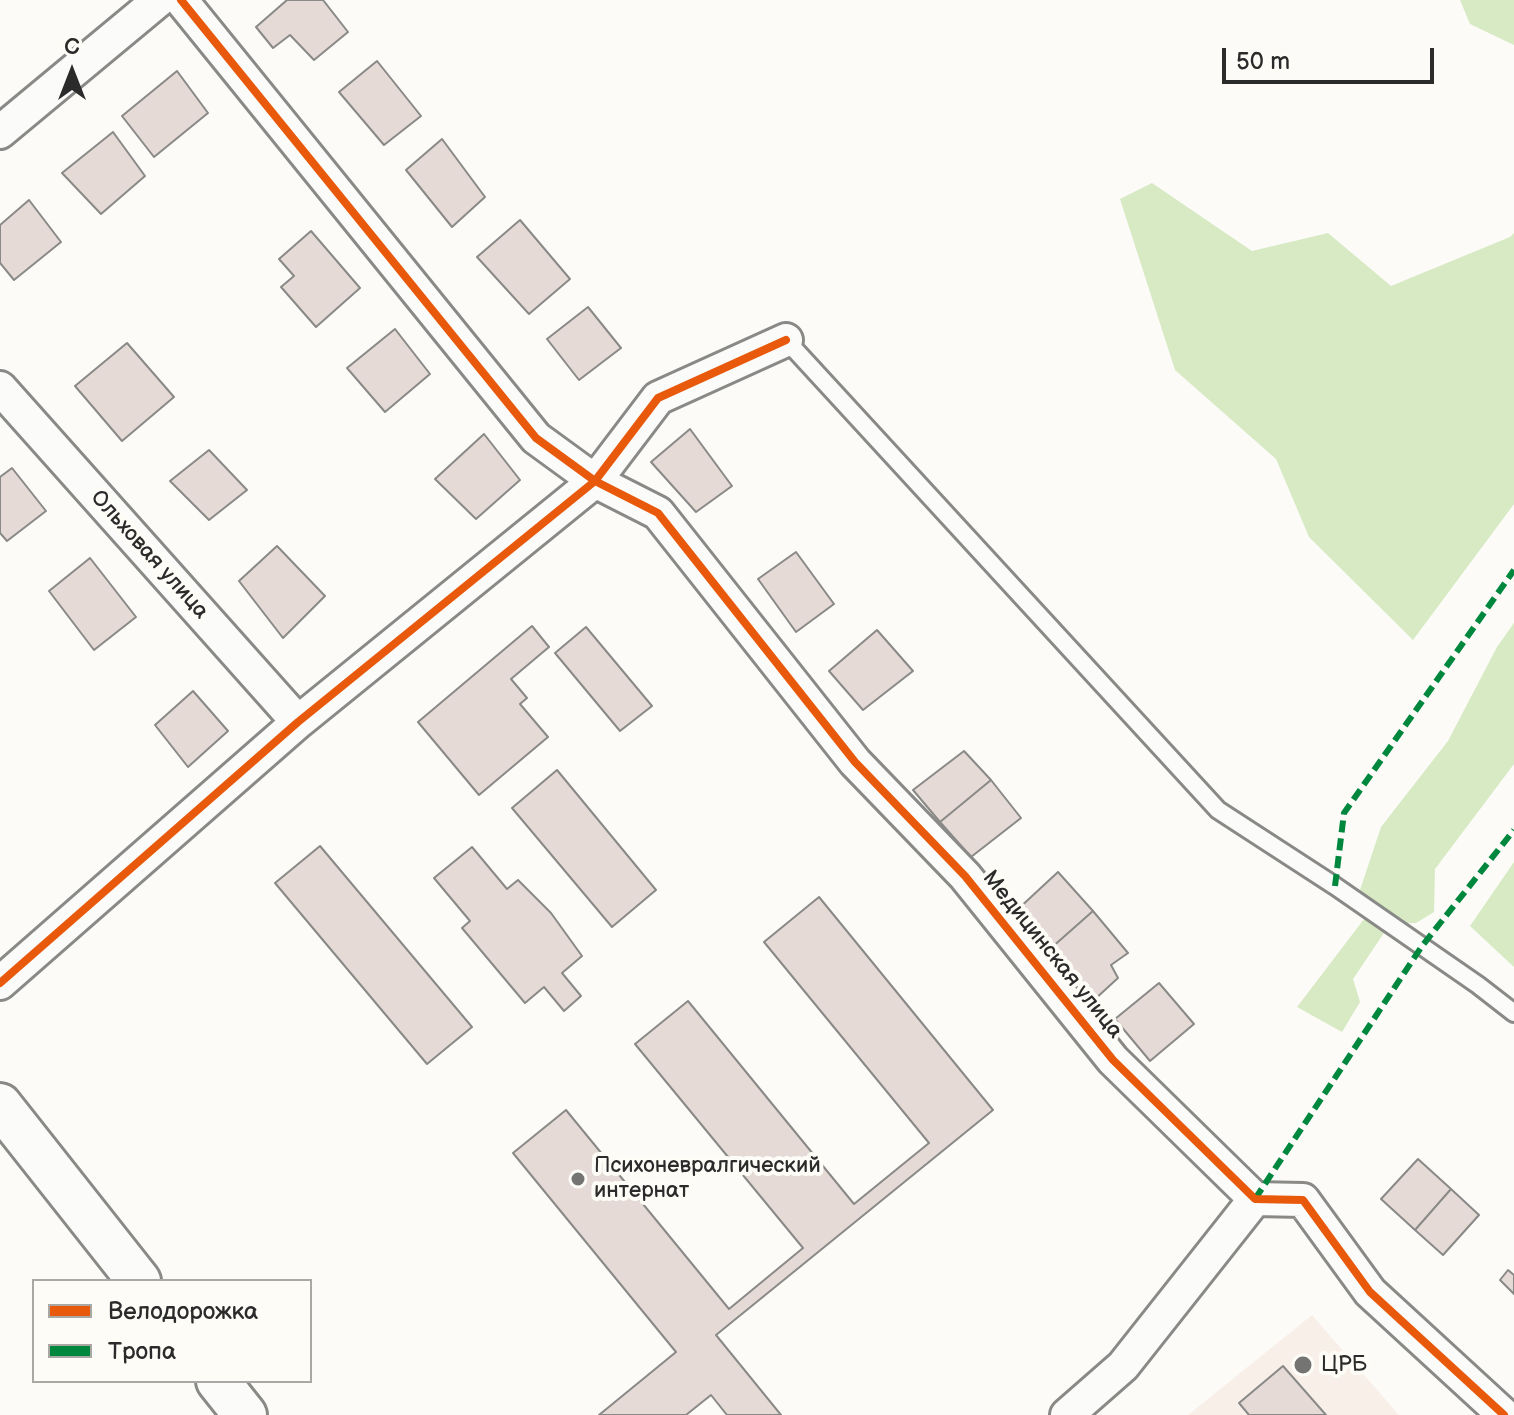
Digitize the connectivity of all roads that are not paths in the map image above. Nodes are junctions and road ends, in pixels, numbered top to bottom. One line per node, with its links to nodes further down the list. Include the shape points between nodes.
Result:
1 (159, 0): 3 (street)
2 (181, 0): 6 (street, Медицинская улица, via 536,438)
3 (0, 132)
4 (786, 340): 6 (street, via 658,398); 9 (lane, via 1218,810)
5 (0, 388): 7 (street, Ольховая улица)
6 (595, 481): 7 (street); 11 (street, Медицинская улица, via 658,513 855,762 965,876 1113,1060)
7 (298, 722): 8 (street)
8 (0, 983)
9 (1514, 1013)
10 (0, 1105): 12 (street)
11 (1255, 1199): 15 (street, via 1123,1366); 16 (street, via 1303,1200 1370,1292)
12 (137, 1279)
13 (220, 1383): 14 (street)
14 (245, 1415)
15 (1067, 1415)
16 (1504, 1415)

